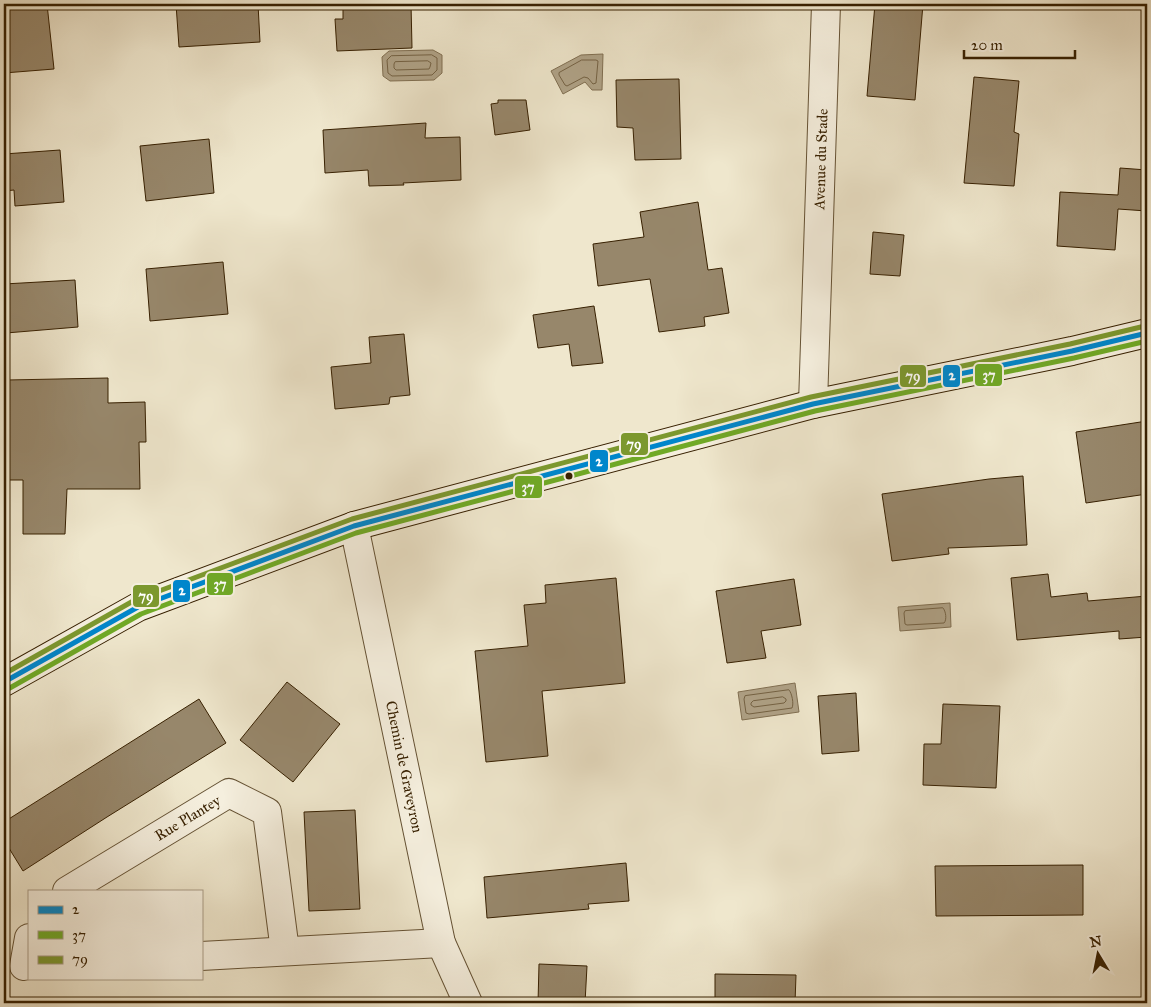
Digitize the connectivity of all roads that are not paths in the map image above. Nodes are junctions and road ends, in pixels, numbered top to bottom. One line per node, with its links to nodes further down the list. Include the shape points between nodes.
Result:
1 (826, 4): 3 (street, Avenue du Stade)
2 (1147, 332): 3 (street, via 1072,351)
3 (813, 404): 4 (street)
4 (354, 526): 5 (street, via 138,607); 8 (street, Chemin de Graveyron)
5 (4, 682)
6 (69, 890): 9 (street, Rue Plantey, via 229,793 267,812)
7 (28, 941): 11 (street)
8 (442, 943): 9 (street); 12 (street, Chemin de Graveyron)
9 (285, 952): 10 (street)
10 (202, 956)
11 (19, 966)
12 (468, 1003)

